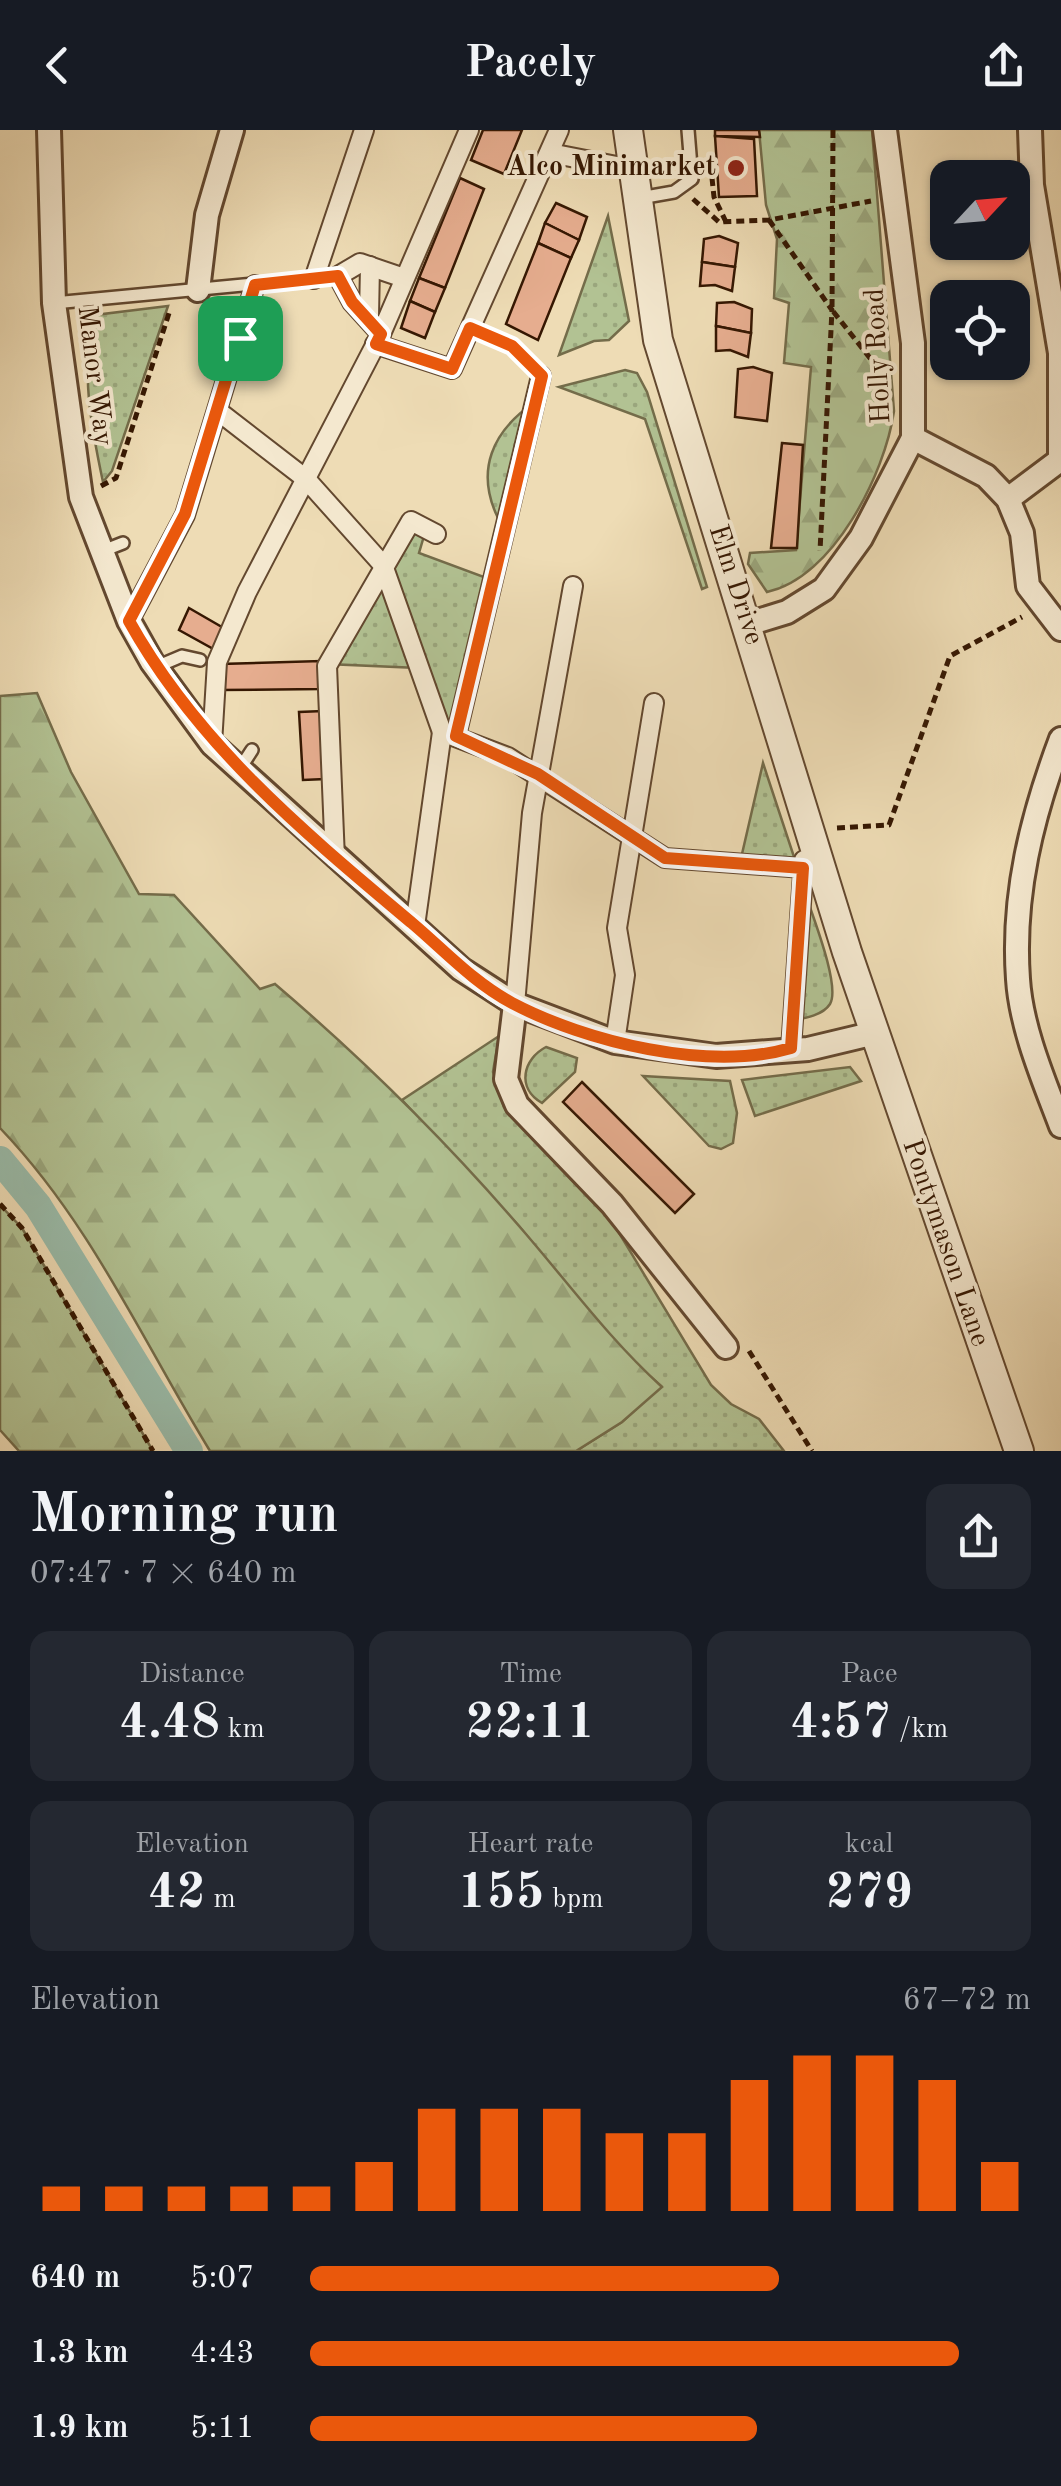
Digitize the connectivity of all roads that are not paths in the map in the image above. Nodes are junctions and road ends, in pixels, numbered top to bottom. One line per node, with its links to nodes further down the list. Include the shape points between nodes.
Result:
1 (49, 130): 19 (street, Manor Way)
2 (232, 130): 18 (street)
3 (364, 130): 16 (street)
4 (468, 130): 15 (street)
5 (559, 130): 10 (street)
6 (628, 130): 11 (street, Elm Drive)
7 (688, 130): 12 (lane, via 692,179 682,188)
8 (886, 130): 24 (street, Holly Road, via 913,343)
9 (1030, 130): 26 (street, via 1032,184 1060,353 1060,460)
10 (550, 154): 11 (street); 21 (street, via 452,369)
11 (632, 169): 12 (street, Elm Drive)
12 (636, 198): 33 (street, Elm Drive, via 658,340)
13 (370, 266): 14 (street, via 360,263); 15 (street); 20 (street)
14 (338, 276): 16 (lane); 20 (street)
15 (404, 278): 21 (street)
16 (314, 279): 17 (lane)
17 (255, 285): 18 (lane); 23 (street)
18 (187, 292): 19 (lane)
19 (54, 303): 29 (street, Manor Way, via 81,497)
20 (369, 316): 21 (street)
21 (378, 339): 25 (street)
22 (542, 376): 38 (street)
23 (218, 411): 25 (street); 32 (street, via 185,514)
24 (913, 438): 26 (street, via 986,476); 33 (street, Holly Road, via 869,524 824,589 787,612)
25 (306, 479): 30 (street); 40 (street, via 217,662)
26 (1008, 500): 34 (street, via 1022,534 1028,586)
27 (436, 534): 30 (street, via 411,522)
28 (123, 544): 29 (lane)
29 (100, 552): 32 (street, Manor Way)
30 (383, 565): 38 (street); 44 (street, via 327,666)
31 (573, 586): 41 (street)
32 (129, 621): 36 (street, Manor Way)
33 (748, 624): 42 (street, Elm Drive)
34 (1061, 630)
35 (200, 660): 36 (lane, via 182,656)
36 (156, 667): 40 (street, Manor Way)
37 (654, 703): 43 (street)
38 (449, 734): 41 (street); 46 (street)
39 (1061, 738): 51 (street, via 1030,832 1018,905 1018,982)
40 (212, 744): 44 (street, Manor Way, via 246,760)
41 (538, 774): 43 (street); 47 (street)
42 (809, 830): 45 (street); 48 (street, Elm Drive)
43 (634, 837): 45 (street, via 665,858); 49 (street, via 617,928 625,975)
44 (335, 858): 46 (street, Manor Way)
45 (803, 868): 50 (street)
46 (415, 926): 47 (street, Manor Way, via 461,969)
47 (514, 1004): 49 (street, Manor Way); 52 (street, via 506,1080 517,1105 612,1204)
48 (875, 1033): 50 (street, Manor Way); 53 (street, Pontymason Lane)
49 (616, 1042): 50 (street, Manor Way, via 716,1056)
50 (791, 1048)
51 (1061, 1126)
52 (726, 1347)
53 (1019, 1451)

